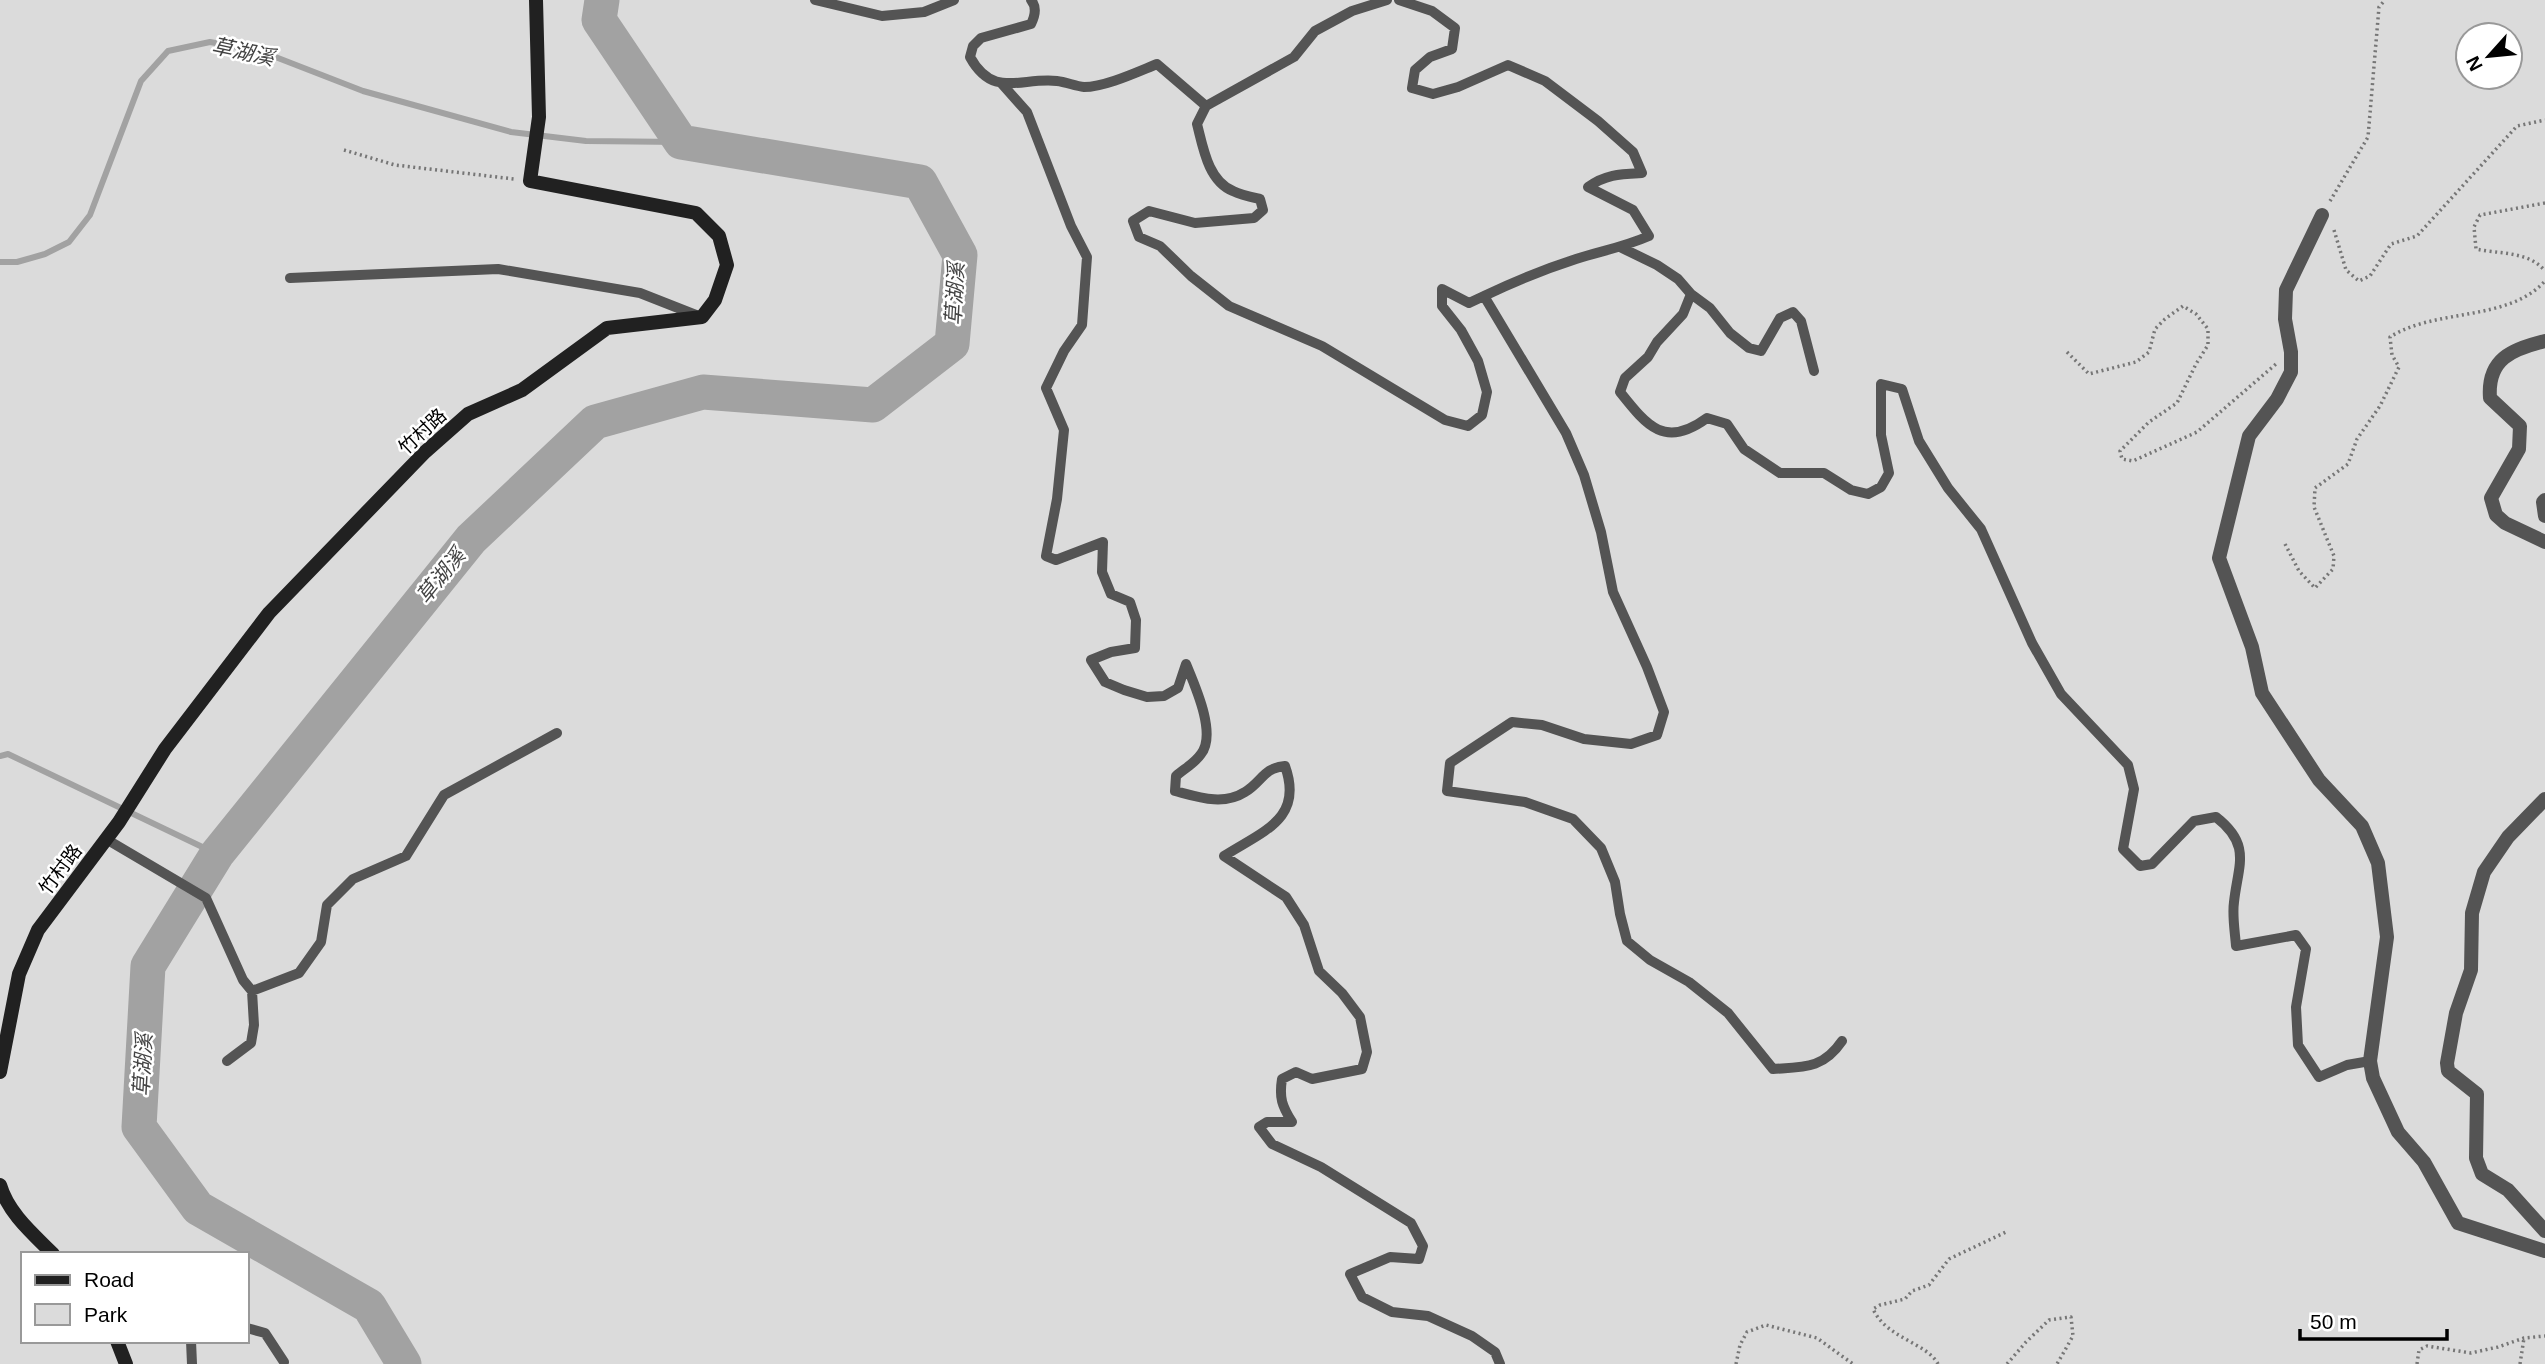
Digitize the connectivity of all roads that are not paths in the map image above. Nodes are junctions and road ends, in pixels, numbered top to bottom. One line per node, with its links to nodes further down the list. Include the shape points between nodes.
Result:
1 (536, 0): 14 (street, via 540,117 530,181 696,213 719,236 727,265 715,300)
2 (815, 0): 3 (lane, via 882,16 924,12)
3 (954, 0)
4 (1031, 0): 7 (lane, via 1035,15 1031,24 981,38 973,46 970,57 978,72)
5 (1387, 0): 8 (lane, via 1352,11 1315,31 1294,57)
6 (1399, 0): 10 (lane, via 1432,12 1455,28 1452,49 1430,57 1415,70 1412,88 1433,94 1508,65 1545,81 1633,152 1642,173 1612,175 1588,187 1633,210 1649,236)
7 (1002, 83): 8 (lane, via 1056,80 1085,87 1157,64); 38 (lane, via 1027,112 1087,257 1082,325 1046,388 1063,430 1046,556 1056,560 1103,542 1102,572 1111,594 1130,602 1136,620 1135,648 1091,660 1105,681 1147,697 1164,696 1178,688 1186,664 1208,734 1203,753 1176,776 1175,791 1225,800 1245,792 1272,767 1285,766 1290,801 1280,820 1224,856 1286,897 1304,925 1319,971 1360,1017 1367,1052 1362,1069 1312,1079 1296,1072 1282,1079 1282,1107 1292,1122 1267,1122 1259,1127 1272,1144 1321,1167 1412,1223 1423,1246 1419,1259 1390,1257 1350,1274 1362,1297 1392,1312 1428,1316 1472,1336 1495,1352)
8 (1206, 106): 13 (lane, via 1197,124 1214,176 1230,190 1260,199 1263,209 1254,218 1195,223 1149,211 1133,221 1139,237 1160,246 1229,306 1322,346 1445,420 1468,426 1482,415 1487,392 1478,361 1442,306 1442,289 1469,303)
9 (2322, 215): 26 (street, via 2286,290 2291,372 2249,436 2219,558 2252,647 2262,693 2319,780 2362,826 2378,863 2386,937)
10 (1622, 248): 12 (lane, via 1657,265); 13 (lane, via 1577,259)
11 (290, 278): 14 (lane, via 498,270 640,293)
12 (1691, 294): 16 (lane, via 1710,308 1730,333 1761,351 1780,318 1793,312 1801,321); 26 (lane, via 1683,314 1625,379 1619,392 1631,406 1657,431 1667,434 1689,429 1707,418 1727,424 1744,449 1780,473 1824,473 1851,490 1868,494 1881,487 1889,472 1881,435 1881,384 1902,389 1919,441 1981,529 2032,643 2061,694 2128,765 2134,789 2123,849 2140,866 2152,864 2194,821 2216,817 2231,829 2242,861 2234,903 2236,946 2296,935 2306,949 2296,1007 2298,1045 2319,1077)
13 (1484, 296): 24 (lane, via 1566,433 1584,475 1613,592 1664,712 1657,734 1631,744 1584,739 1542,725 1512,722 1450,763 1447,791 1525,802 1573,819 1601,848 1615,882 1627,941 1728,1013 1773,1069 1807,1067 1832,1056)
14 (702, 317): 22 (street, 竹村路, via 607,328 522,390 468,414 425,452 269,613 165,749)
15 (2545, 341): 19 (street, via 2496,362 2489,383 2490,398 2519,426 2519,449 2491,498 2496,515)
16 (1814, 371)
17 (2545, 500): 18 (street)
18 (2545, 516)
19 (2545, 542)
20 (557, 733): 23 (lane, via 444,795 406,856 353,879 327,905 321,942 299,973)
21 (2545, 799): 29 (street, via 2508,836 2484,872 2472,913 2471,970 2456,1013 2447,1063 2448,1071 2477,1094 2476,1158 2482,1174 2508,1190)
22 (106, 839): 23 (lane, via 206,898 243,981); 27 (street, 竹村路, via 38,930 19,974)
23 (252, 991): 25 (lane, via 251,1043)
24 (1842, 1041)
25 (227, 1061)
26 (2370, 1061): 30 (street, via 2398,1132 2424,1162 2458,1223)
27 (0, 1072)
28 (0, 1185): 31 (street, via 23,1225)
29 (2545, 1231)
30 (2545, 1251)
31 (51, 1252)
32 (248, 1328): 35 (lane, via 265,1333)
33 (118, 1343): 36 (street)
34 (191, 1343): 37 (lane)
35 (284, 1362)
36 (126, 1364)
37 (192, 1364)
38 (1500, 1364)

